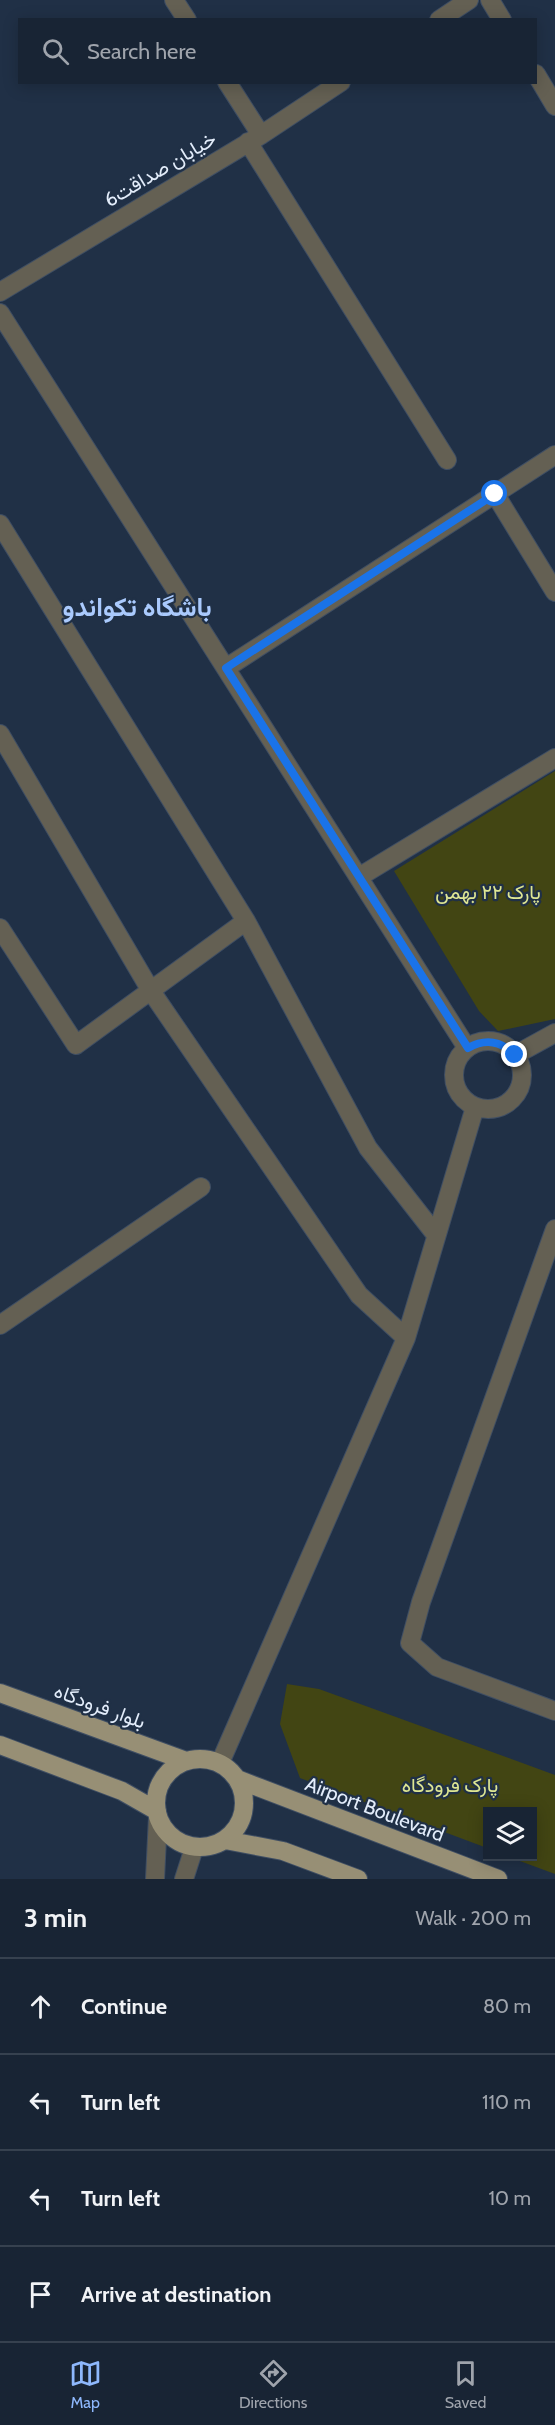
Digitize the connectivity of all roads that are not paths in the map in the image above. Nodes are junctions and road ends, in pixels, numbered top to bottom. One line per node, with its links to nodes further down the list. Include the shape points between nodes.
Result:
1 (174, 0): 4 (street)
2 (469, 0): 5 (street)
3 (490, 0): 6 (street)
4 (186, 18)
5 (442, 18)
6 (501, 18)
7 (537, 76): 10 (street)
8 (228, 84): 11 (street)
9 (338, 84): 11 (street, خیابان صداقت6)
10 (555, 106)
11 (254, 139): 12 (street, خیابان صداقت6); 15 (street)
12 (0, 292)
13 (0, 313): 19 (street)
14 (555, 455): 16 (street)
15 (447, 460)
16 (495, 494): 18 (street); 19 (street)
17 (0, 524): 23 (street)
18 (555, 592)
19 (226, 668): 22 (street)
20 (0, 734): 25 (street)
21 (555, 758): 22 (street)
22 (359, 877): 27 (street)
23 (246, 921): 25 (street); 32 (street, via 368,1148)
24 (0, 928): 25 (street, via 76,1045)
25 (151, 991): 34 (street, via 359,1295)
26 (555, 1034): 28 (street)
27 (468, 1048): 28 (street, via 488,1041); 29 (street, via 456,1064 455,1085)
28 (515, 1055): 29 (street, via 522,1079 511,1101 487,1110)
29 (475, 1107): 32 (street)
30 (201, 1187): 33 (street)
31 (555, 1229): 36 (street, via 421,1602 410,1643 437,1667)
32 (436, 1235): 34 (street)
33 (0, 1325)
34 (406, 1338): 39 (street)
35 (0, 1693): 38 (main road, بلوار فرودگاه)
36 (555, 1711)
37 (0, 1745): 41 (main road, via 122,1791)
38 (186, 1761): 39 (main road, via 209,1759); 41 (main road, via 160,1783)
39 (220, 1763): 40 (main road)
40 (237, 1779): 42 (main road, via 245,1801 244,1812 234,1833); 47 (main road, Airport Boulevard)
41 (157, 1814): 43 (main road, via 170,1836); 44 (street)
42 (225, 1840): 43 (main road, via 214,1846); 46 (main road, via 283,1851)
43 (194, 1848): 45 (street)
44 (155, 1879)
45 (184, 1879)
46 (358, 1879)
47 (498, 1879)

